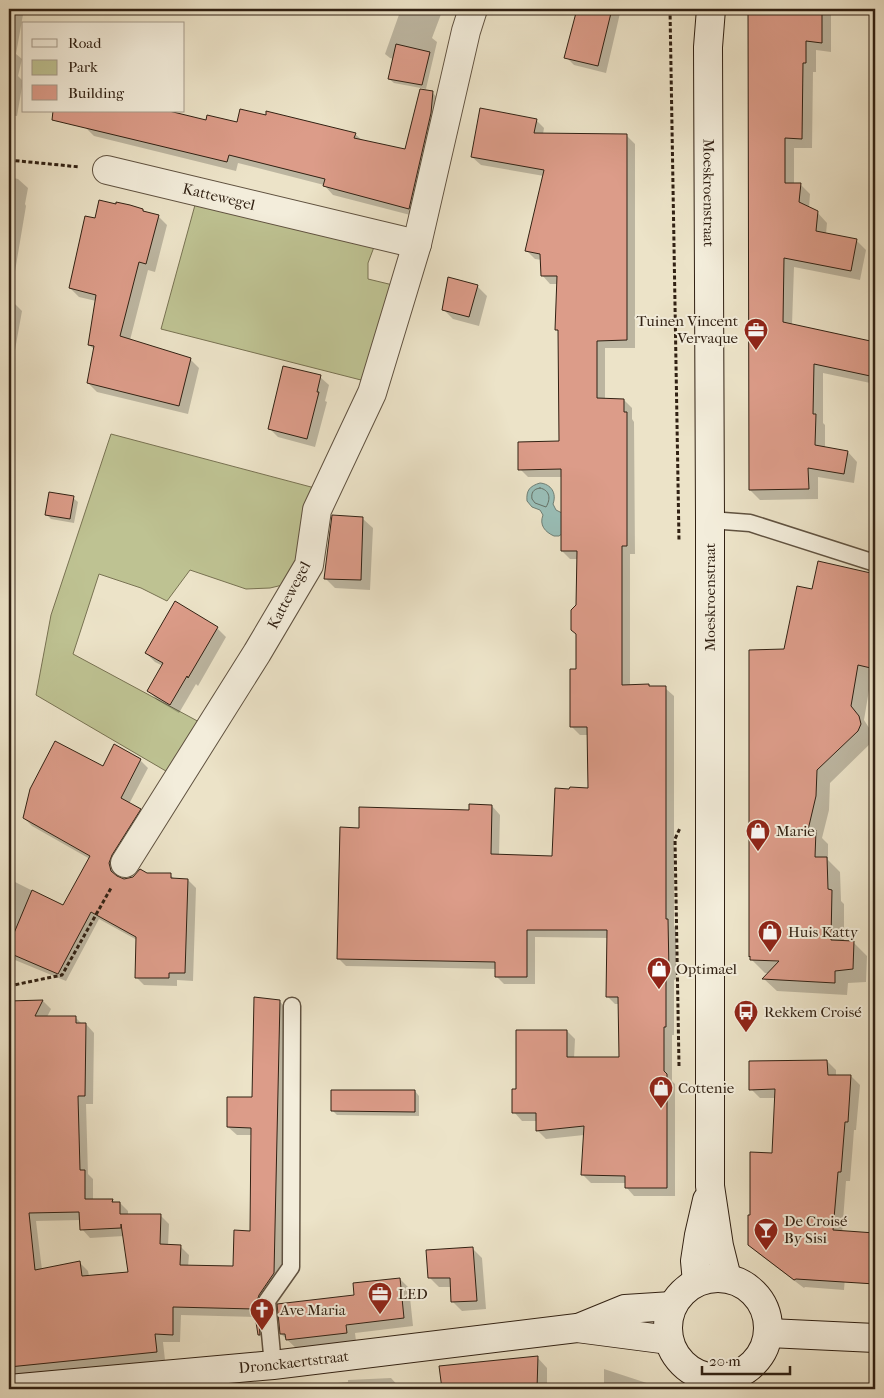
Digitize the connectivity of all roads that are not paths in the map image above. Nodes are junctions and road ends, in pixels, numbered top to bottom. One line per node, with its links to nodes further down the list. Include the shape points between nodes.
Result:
1 (473, 9): 4 (main road, Kattewegel)
2 (711, 9): 5 (main road, Moeskroenstraat, via 708,47)
3 (107, 170): 4 (main road, Kattewegel)
4 (417, 244): 7 (main road, Kattewegel, via 372,393 317,510 309,565)
5 (710, 520): 6 (lane, via 750,523); 9 (main road, Moeskroenstraat)
6 (875, 563)
7 (125, 863)
8 (292, 1006): 17 (lane, via 291,1267 267,1301)
9 (710, 1186): 10 (main road, Moeskroenstraat, via 719,1246); 11 (main road, Moeskroenstraat, via 695,1261)
10 (728, 1278): 11 (main road); 14 (main road, via 748,1286 760,1299 767,1315)
11 (697, 1282): 12 (main road)
12 (672, 1306): 13 (main road, Dronckaertstraat, via 626,1309); 16 (main road, via 668,1321)
13 (577, 1328): 16 (main road, Dronckaertstraat); 17 (main road, Dronckaertstraat)
14 (769, 1333): 15 (main road); 19 (main road, via 764,1350 754,1364)
15 (875, 1338)
16 (669, 1340): 18 (main road, via 677,1357)
17 (273, 1365): 20 (main road, Dronckaertstraat)
18 (700, 1382): 19 (main road, via 712,1378)
19 (733, 1382)
20 (9, 1389)

